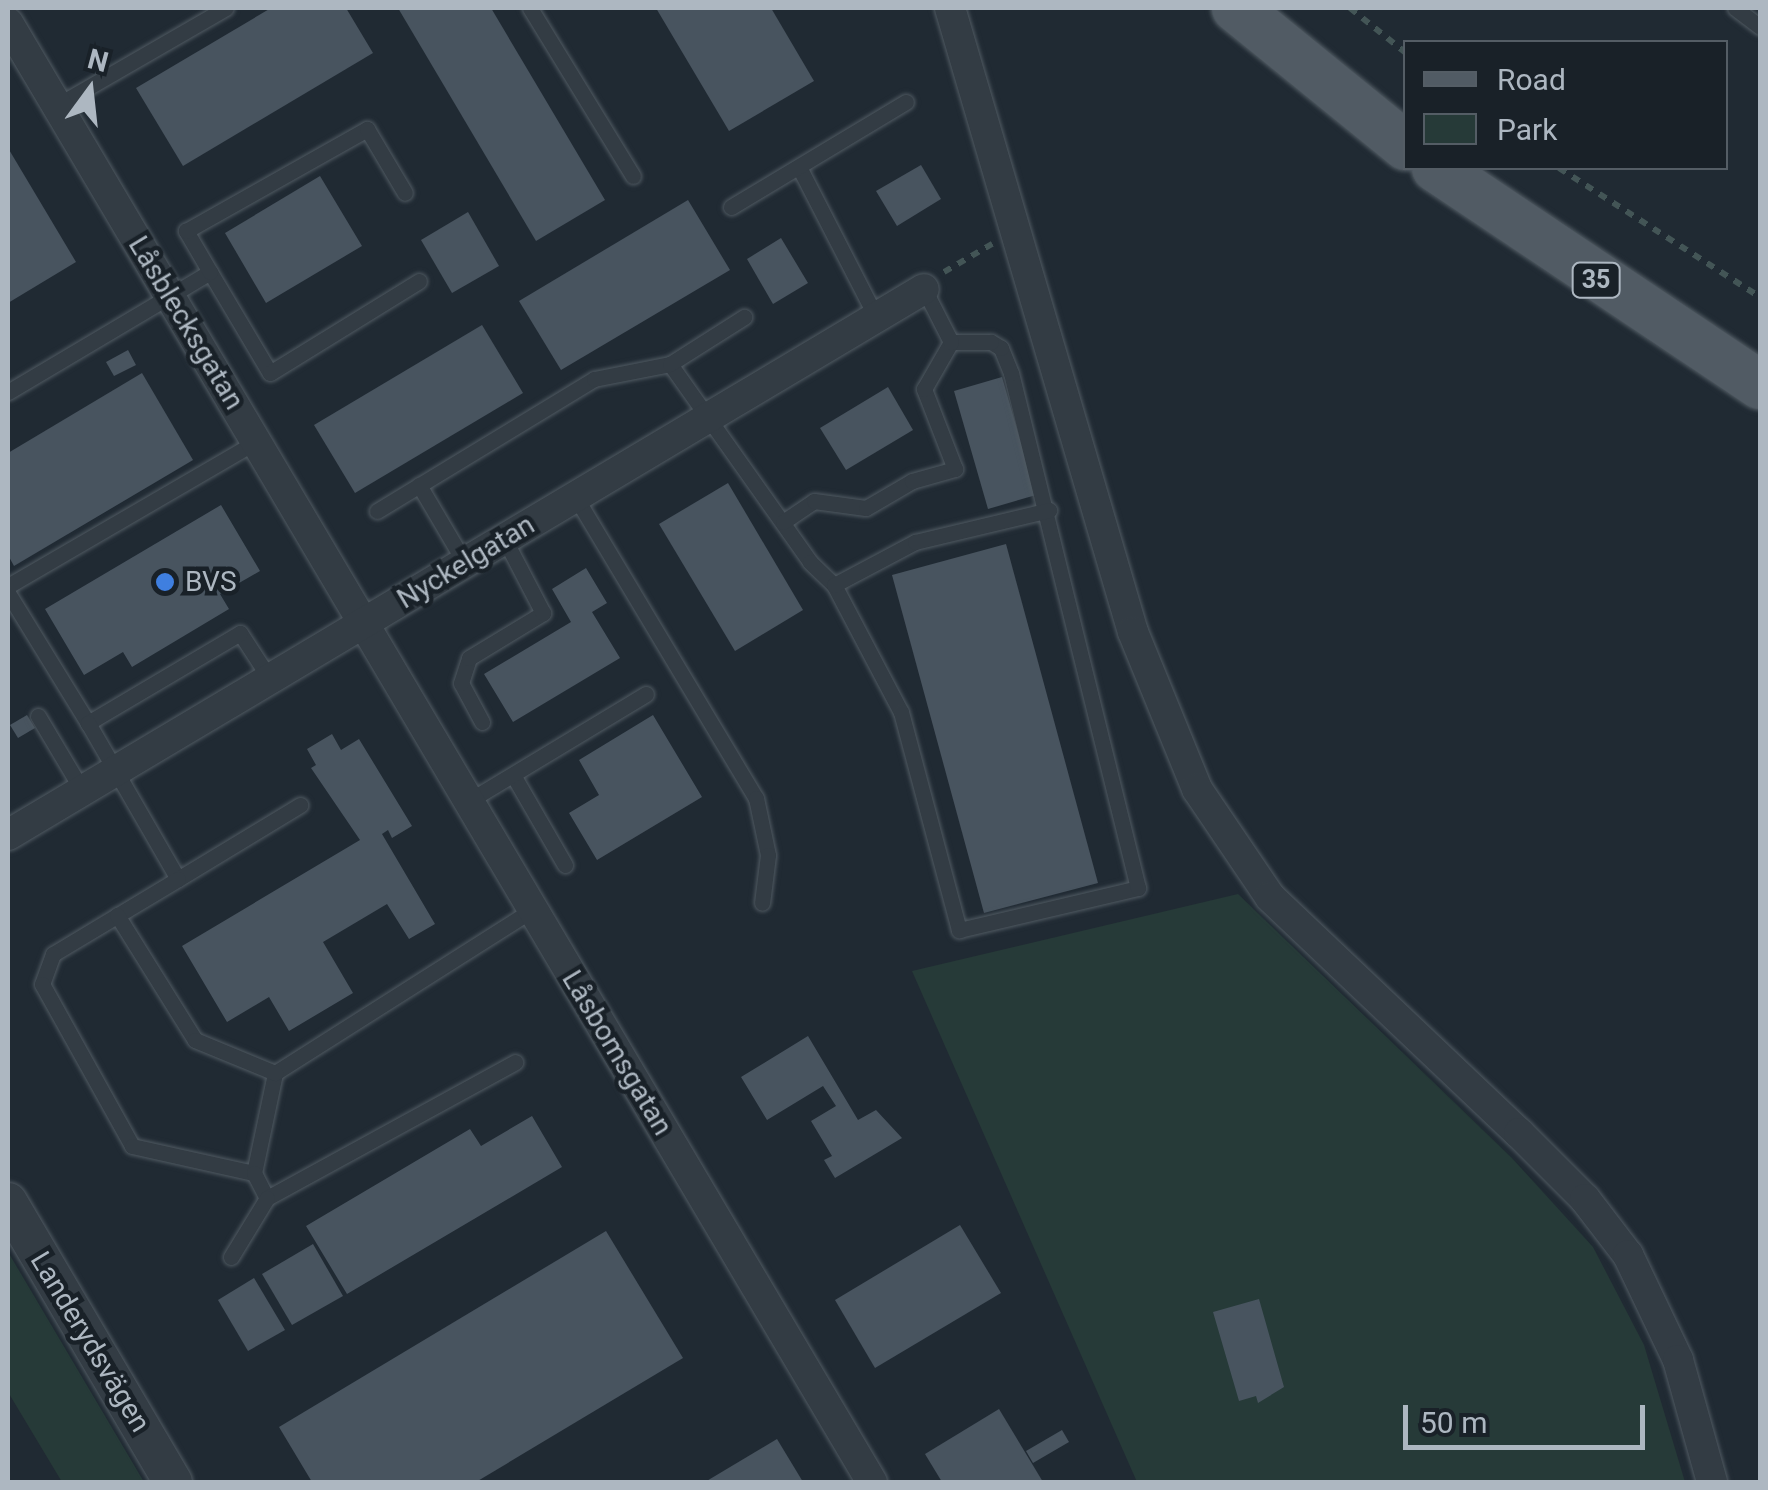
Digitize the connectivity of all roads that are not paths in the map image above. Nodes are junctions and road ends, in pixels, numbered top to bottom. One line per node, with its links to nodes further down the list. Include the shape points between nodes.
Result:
1 (226, 8): 11 (lane)
2 (530, 8): 16 (lane)
3 (950, 8): 66 (street, via 1133,632 1197,790 1270,897 1518,1132 1628,1255 1678,1360)
4 (1236, 8): 12 (main road)
5 (1285, 8): 10 (main road)
6 (1735, 8): 8 (lane)
7 (8, 23): 11 (street, Låsblecksgatan)
8 (1760, 27)
9 (906, 102): 13 (lane)
10 (1403, 105)
11 (56, 106): 22 (street, Låsblecksgatan)
12 (1403, 144)
13 (799, 167): 18 (lane); 24 (lane)
14 (1439, 170): 28 (main road, 35)
15 (1490, 170): 26 (main road, 35)
16 (632, 176)
17 (406, 194): 19 (lane, via 367,129 186,231)
18 (731, 208)
19 (210, 272): 20 (lane, via 270,373); 22 (lane)
20 (419, 281)
21 (924, 289): 24 (street, Nyckelgatan); 25 (lane)
22 (170, 296): 29 (lane); 31 (street, Låsblecksgatan)
23 (744, 317): 27 (lane)
24 (876, 317): 30 (street, Nyckelgatan)
25 (951, 342): 35 (lane, via 981,338 1001,348); 36 (lane, via 924,389 955,469 912,481 866,508 814,501)
26 (1760, 348)
27 (670, 364): 30 (lane); 32 (lane, via 594,379)
28 (1760, 385)
29 (8, 392)
30 (712, 415): 33 (street, Nyckelgatan); 36 (lane)
31 (257, 441): 40 (lane); 41 (street, Låsblecksgatan)
32 (419, 485): 34 (lane); 38 (lane)
33 (575, 496): 37 (street, Nyckelgatan); 55 (lane, via 756,798 768,855)
34 (377, 510)
35 (1049, 510): 39 (lane, via 915,542); 39 (lane, via 1138,888 960,930 901,712)
36 (783, 522): 39 (lane)
37 (504, 538): 38 (street, Nyckelgatan); 45 (lane, via 543,613 469,658 461,683)
38 (465, 562): 41 (street, Nyckelgatan)
39 (834, 586)
40 (8, 589): 46 (lane)
41 (363, 623): 42 (street, Nyckelgatan); 50 (street, Låsbomsgatan)
42 (270, 679): 46 (lane, via 240,633); 47 (street, Nyckelgatan)
43 (646, 694): 48 (lane)
44 (38, 716): 49 (lane)
45 (482, 722)
46 (88, 724): 47 (lane)
47 (115, 771): 49 (street, Nyckelgatan); 54 (lane)
48 (513, 775): 50 (lane); 53 (lane)
49 (82, 790): 52 (street, Nyckelgatan)
50 (467, 802): 56 (street, Låsbomsgatan)
51 (300, 805): 54 (lane)
52 (8, 835)
53 (565, 866)
54 (178, 878): 57 (lane)
55 (762, 903)
56 (532, 910): 59 (lane); 65 (street, Låsbomsgatan)
57 (117, 916): 59 (lane, via 195,1040); 60 (lane, via 52,954 42,984 132,1146)
58 (515, 1062): 61 (lane)
59 (275, 1073): 60 (lane)
60 (254, 1173): 61 (lane)
61 (267, 1198): 63 (lane)
62 (8, 1202): 64 (street, Landerydsvägen)
63 (231, 1257)
64 (173, 1482)
65 (872, 1482)
66 (1712, 1482)

